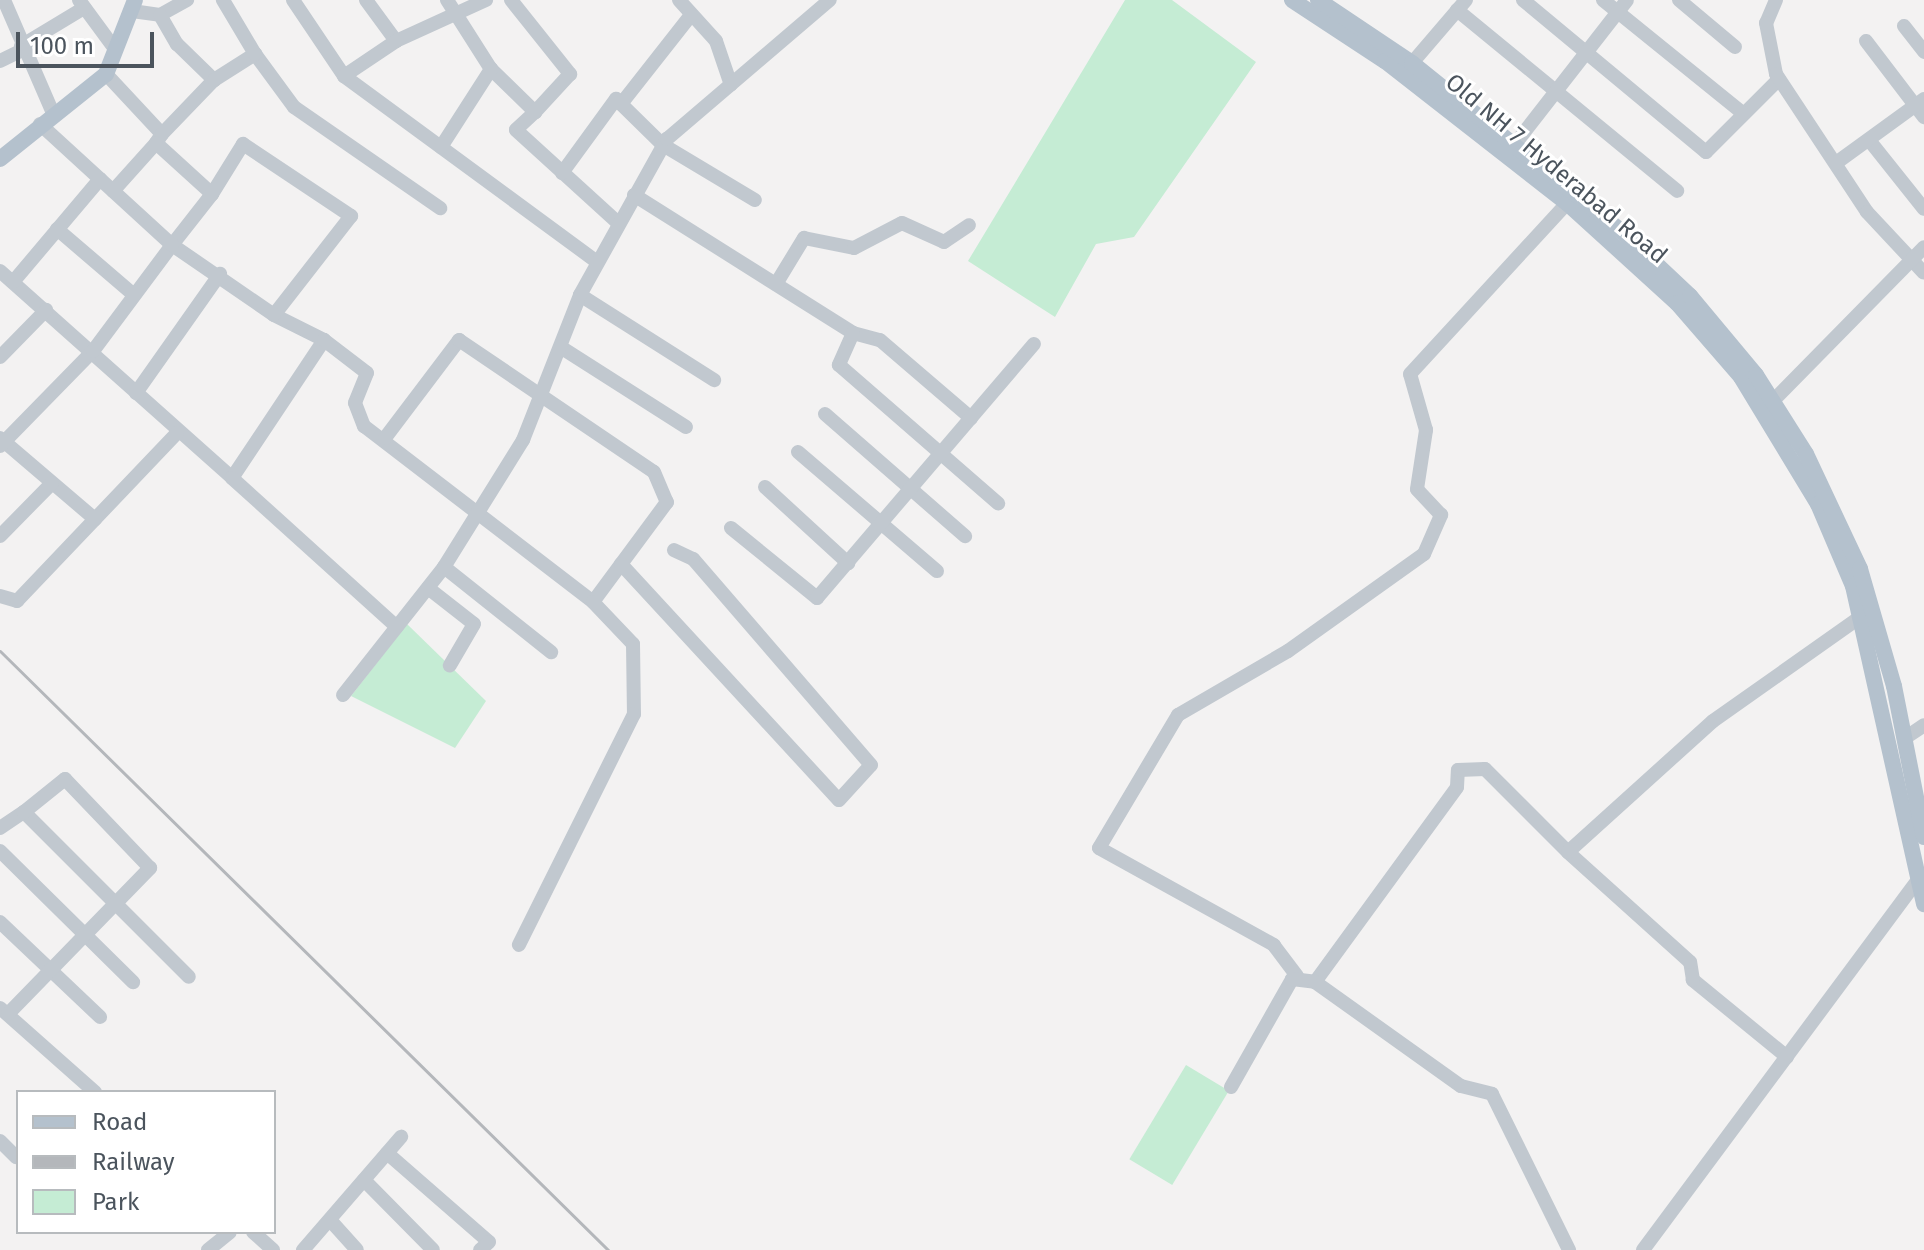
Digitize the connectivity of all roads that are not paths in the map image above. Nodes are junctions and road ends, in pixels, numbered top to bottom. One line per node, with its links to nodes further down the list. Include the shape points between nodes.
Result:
1 (4, 0): 28 (street)
2 (187, 0): 21 (street)
3 (223, 0): 31 (street)
4 (293, 0): 36 (street)
5 (366, 0): 24 (street)
6 (486, 0): 17 (street)
7 (511, 0): 44 (street, via 570,74)
8 (679, 0): 22 (street)
9 (830, 0): 39 (street)
10 (1292, 0): 61 (main road, Old NH 7 Hyderabad Road, via 1385,61)
11 (1318, 0): 33 (main road, Old NH 7 Hyderabad Road)
12 (1523, 0): 29 (street)
13 (1603, 0): 20 (street)
14 (1679, 0): 27 (street)
15 (1776, 0): 37 (street, via 1766,23)
16 (82, 4): 26 (street); 28 (street)
17 (451, 4): 24 (street); 34 (street)
18 (1462, 5): 33 (street); 40 (street)
19 (134, 6): 21 (street); 26 (main road)
20 (1622, 6): 29 (street); 45 (street)
21 (160, 15): 38 (street, via 177,44)
22 (691, 15): 39 (street, via 716,41); 41 (street)
23 (1904, 26): 30 (street)
24 (396, 41): 36 (street)
25 (1866, 41): 42 (street)
26 (112, 45): 35 (main road)
27 (1735, 47)
28 (22, 48): 32 (street); 43 (street)
29 (1588, 52): 40 (street); 45 (street, via 1706,152)
30 (1924, 52)
31 (255, 54): 38 (street); 62 (street, via 294,107)
32 (0, 61)
33 (1412, 63): 49 (main road, Old NH 7 Hyderabad Road)
34 (491, 69): 44 (street); 51 (street)
35 (106, 74): 43 (main road); 47 (street)
36 (344, 76): 51 (street)
37 (1779, 79): 45 (street); 53 (street)
38 (214, 80): 47 (street)
39 (731, 85): 50 (street)
40 (1557, 93): 49 (street); 57 (street)
41 (621, 104): 50 (street); 54 (street, via 616,99)
42 (1921, 107): 48 (street)
43 (52, 111): 46 (main road)
44 (535, 112): 54 (street, via 516,130)
45 (1744, 114)
46 (40, 124): 52 (main road); 55 (street)
47 (159, 138): 56 (street); 58 (street)
48 (1869, 140): 53 (street); 63 (street)
49 (1515, 144): 89 (main road, Old NH 7 Hyderabad Road, via 1656,262)
50 (663, 145): 59 (street); 60 (street)
51 (441, 147): 70 (street)
52 (0, 159)
53 (1836, 163): 69 (street)
54 (562, 173): 64 (street)
55 (100, 179): 56 (street); 66 (street)
56 (113, 191): 67 (street)
57 (1677, 191)
58 (212, 194): 67 (street); 79 (street, via 243,144 351,216)
59 (634, 195): 64 (street); 75 (street)
60 (755, 200)
61 (1567, 203): 89 (main road, Old NH 7 Hyderabad Road, via 1677,303); 136 (street, via 1410,374 1426,430 1417,489 1441,515 1424,554 1301,642 1178,715 1099,848 1274,945)
62 (440, 208)
63 (1924, 209)
64 (617, 222): 70 (street)
65 (969, 225): 75 (street, via 944,242 902,223 854,248 804,238)
66 (57, 229): 74 (street); 76 (street)
67 (172, 245): 73 (street); 76 (street)
68 (1924, 247): 69 (street)
69 (1911, 260): 72 (street); 89 (street)
70 (596, 261): 77 (street)
71 (0, 271): 74 (street)
72 (1924, 273)
73 (220, 274): 79 (street); 87 (street)
74 (13, 282): 78 (street)
75 (776, 284): 80 (street)
76 (134, 295): 84 (street)
77 (580, 295): 83 (street); 86 (street)
78 (46, 310): 84 (street); 85 (street)
79 (274, 315): 81 (street)
80 (853, 333): 91 (street, via 880,340); 97 (street, via 839,365)
81 (324, 340): 94 (street, via 367,373 354,415); 98 (street)
82 (1034, 344): 91 (street)
83 (562, 348): 88 (street); 92 (street)
84 (93, 351): 87 (street); 95 (street)
85 (0, 357)
86 (714, 380)
87 (136, 393): 93 (street)
88 (543, 395): 94 (street, via 459,340); 103 (street); 111 (street, via 654,472 667,502)
89 (1769, 405): 117 (main road, Old NH 7 Hyderabad Road, via 1818,504); 123 (main road, Old NH 7 Hyderabad Road, via 1860,569)
90 (825, 414): 101 (street)
91 (971, 418): 97 (street)
92 (686, 427)
93 (177, 433): 98 (street); 104 (street)
94 (385, 438): 103 (street)
95 (1, 442): 99 (street)
96 (798, 452): 105 (street)
97 (941, 454): 101 (street); 102 (street)
98 (232, 478): 118 (street)
99 (52, 483): 104 (street); 107 (street)
100 (765, 487): 110 (street)
101 (911, 489): 105 (street); 108 (street)
102 (998, 503)
103 (476, 516): 112 (street); 116 (street)
104 (95, 519): 115 (street, via 17,601)
105 (880, 525): 110 (street); 113 (street)
106 (731, 528): 110 (street, via 817,598)
107 (0, 536)
108 (965, 536)
109 (674, 550): 111 (street, via 693,559 871,765 839,800)
110 (848, 563)
111 (621, 564): 116 (street)
112 (444, 567): 114 (street); 119 (street)
113 (937, 571)
114 (428, 588): 118 (street); 120 (street, via 474,624)
115 (0, 596)
116 (593, 602): 134 (street, via 633,644 634,714)
117 (1862, 616): 128 (street, via 1713,721); 129 (main road, Old NH 7 Hyderabad Road)
118 (397, 627): 121 (street)
119 (551, 652)
120 (450, 665)
121 (343, 695)
122 (1924, 725): 123 (street)
123 (1905, 738): 126 (main road, Old NH 7 Hyderabad Road)
124 (24, 812): 125 (street); 130 (street); 130 (street, via 65,779 150,868)
125 (0, 828)
126 (1924, 837)
127 (0, 851): 133 (street)
128 (1568, 852): 139 (street, via 1485,769 1458,770 1457,787); 142 (street, via 1690,962 1693,980)
129 (1919, 879): 131 (main road, Old NH 7 Hyderabad Road); 142 (street)
130 (118, 901): 133 (street); 137 (street)
131 (1924, 904)
132 (0, 922): 135 (street)
133 (85, 935): 135 (street); 138 (street)
134 (519, 945)
135 (51, 970): 140 (street); 141 (street)
136 (1297, 976): 139 (street); 143 (street)
137 (189, 977)
138 (133, 982)
139 (1315, 982): 159 (street, via 1461,1086 1499,1102)
140 (4, 1011): 144 (street)
141 (100, 1017)
142 (1787, 1057): 160 (street)
143 (1231, 1087)
144 (93, 1090)
145 (401, 1137): 147 (street)
146 (0, 1141): 148 (street)
147 (387, 1153): 149 (street); 158 (street, via 489,1242)
148 (16, 1157)
149 (364, 1180): 150 (street); 157 (street)
150 (330, 1220): 155 (street); 156 (street)
151 (228, 1234): 153 (street)
152 (255, 1234): 154 (street)
153 (208, 1250)
154 (273, 1250)
155 (303, 1250)
156 (357, 1250)
157 (433, 1250)
158 (480, 1250)
159 (1569, 1250)
160 (1643, 1250)

